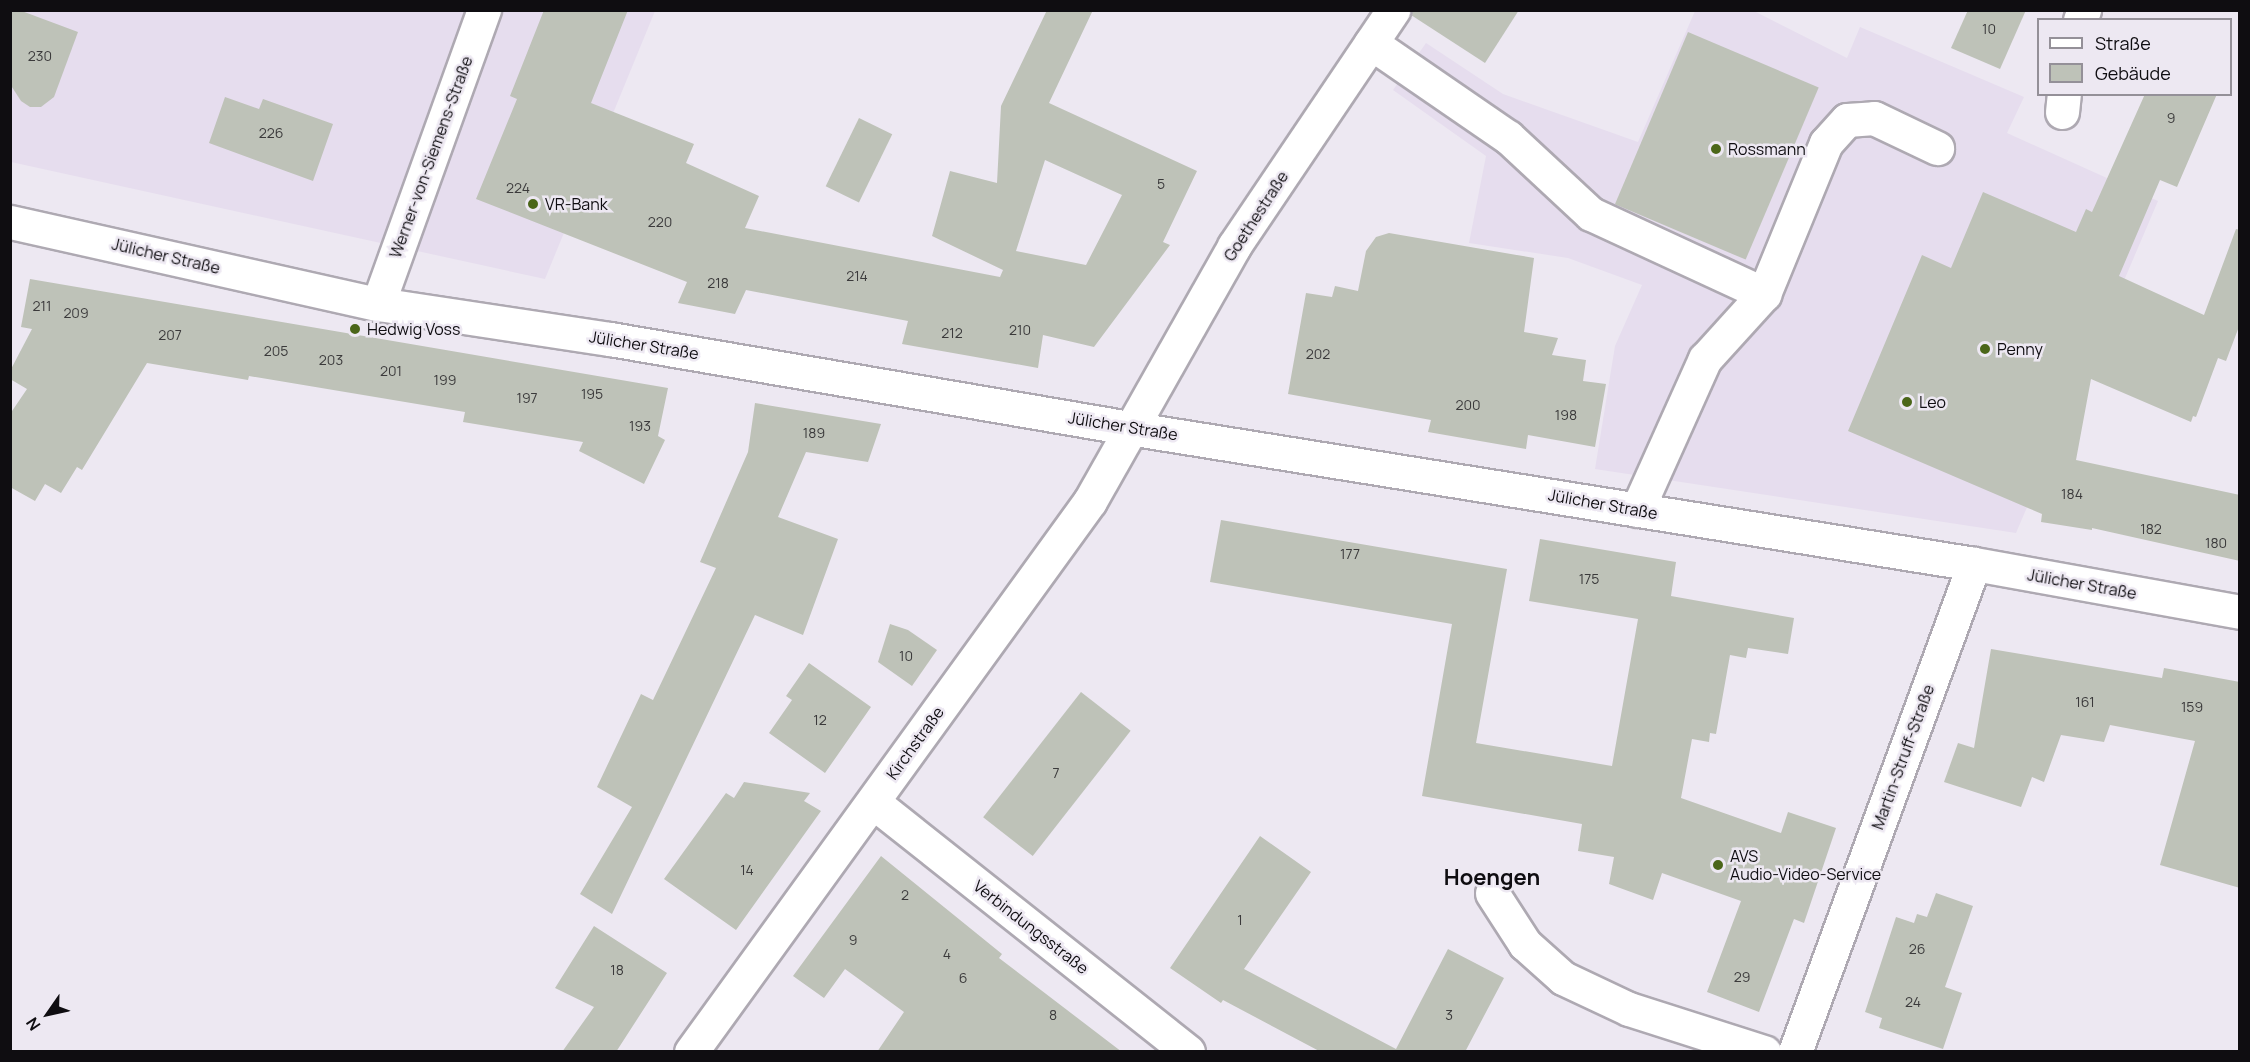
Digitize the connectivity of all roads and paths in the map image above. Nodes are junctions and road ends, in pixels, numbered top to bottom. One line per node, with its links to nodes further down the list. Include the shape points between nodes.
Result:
1 (484, 10): 7 (street, Werner-von-Siemens-Straße)
2 (1393, 10): 3 (street, Goethestraße)
3 (1371, 43): 6 (street, via 1508,137 1591,214); 8 (street, Goethestraße, via 1234,246)
4 (1937, 148): 6 (street, via 1874,118 1847,120 1826,144)
5 (10, 222): 7 (street, Jülicher Straße)
6 (1764, 294): 9 (street, via 1705,359)
7 (378, 303): 8 (street, Jülicher Straße)
8 (1129, 428): 9 (street, Jülicher Straße); 12 (street, Kirchstraße, via 1090,501)
9 (1637, 510): 10 (street, Jülicher Straße)
10 (1974, 564): 11 (street, Jülicher Straße); 17 (street, Martin-Struff-Straße)
11 (2240, 612)
12 (873, 802): 14 (street, Kirchstraße); 15 (street, Verbindungsstraße)
13 (1492, 893): 16 (street, via 1525,944 1563,978 1629,1009)
14 (691, 1052)
15 (1188, 1052)
16 (1764, 1052)
17 (1795, 1052)

